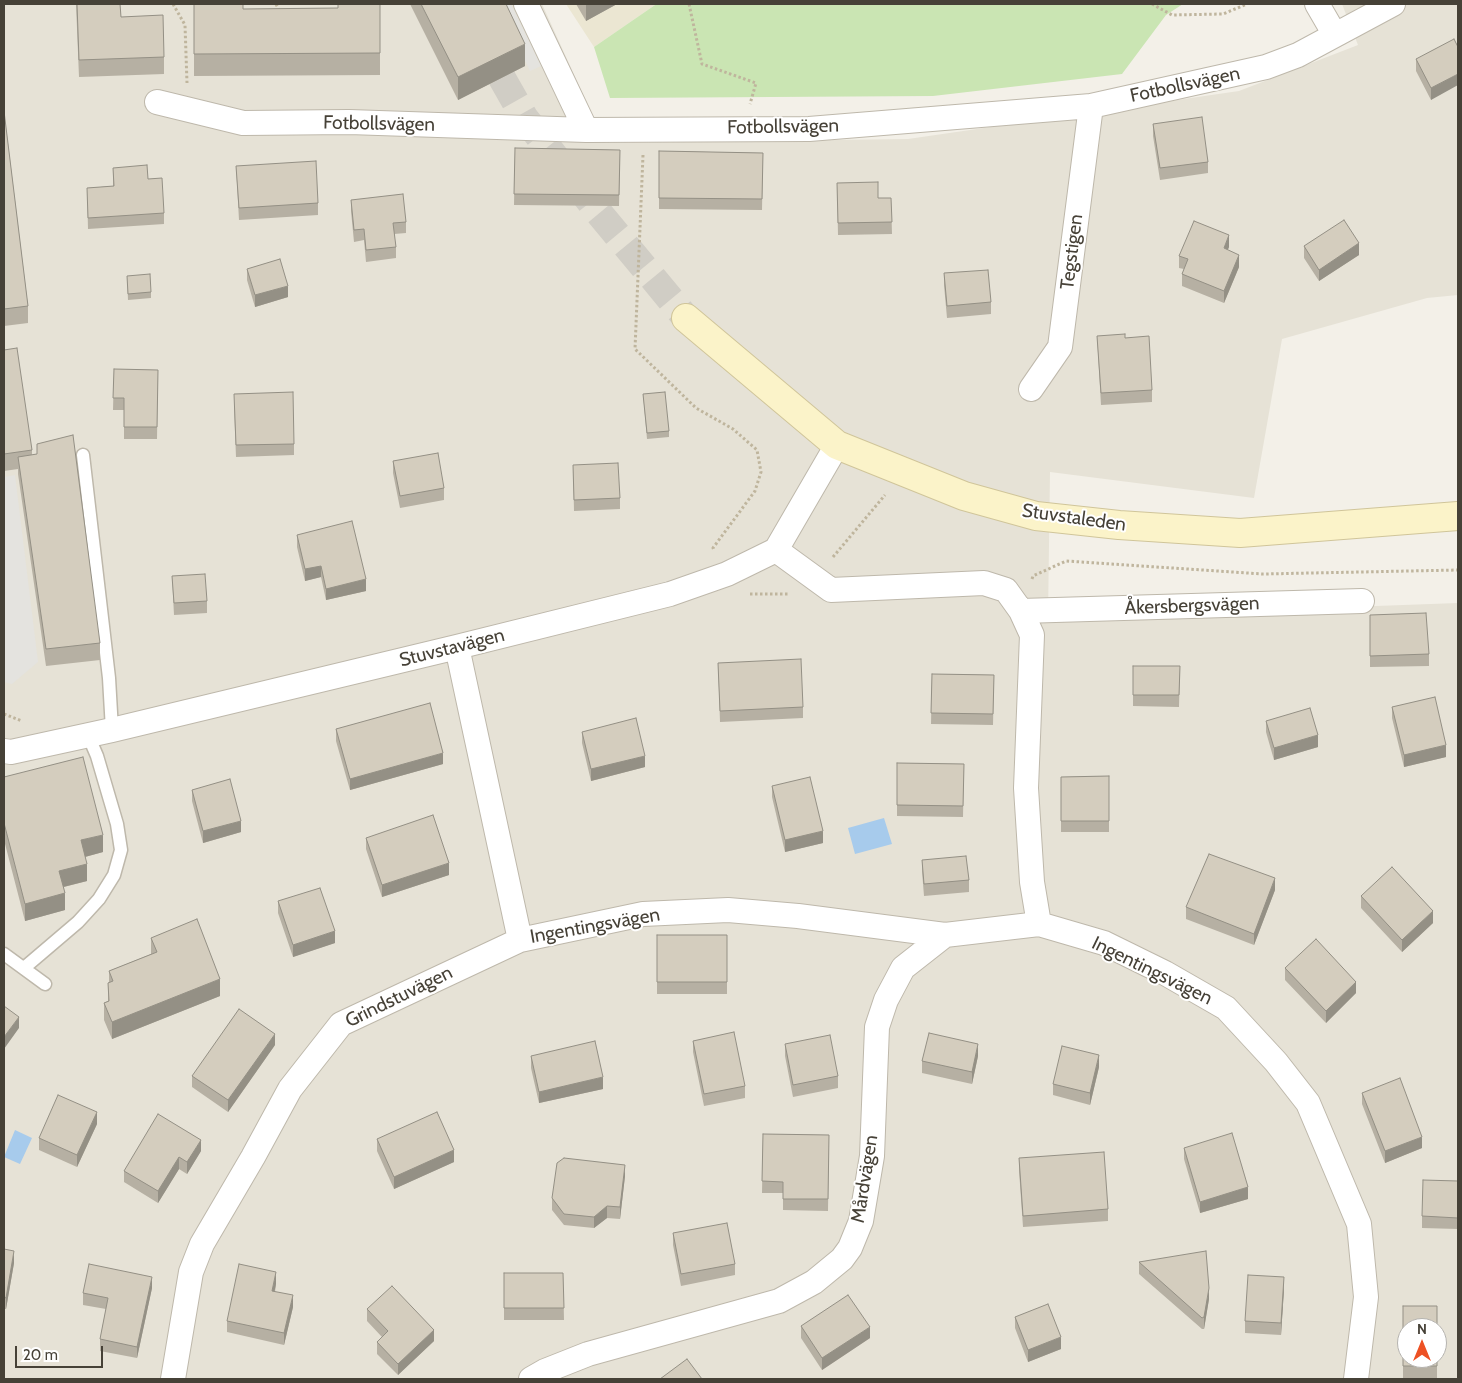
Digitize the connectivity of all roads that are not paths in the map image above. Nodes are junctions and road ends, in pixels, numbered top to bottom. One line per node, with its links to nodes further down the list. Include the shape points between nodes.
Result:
1 (526, 4): 7 (street)
2 (1317, 4): 4 (street)
3 (1393, 4): 4 (street, Fotbollsvägen)
4 (1335, 35): 6 (street, Fotbollsvägen, via 1298,55 1266,67)
5 (157, 102): 7 (street, Fotbollsvägen, via 243,123 349,122)
6 (1091, 106): 7 (street, Fotbollsvägen, via 809,129); 9 (street, Tegstigen, via 1060,347)
7 (586, 130)
8 (686, 318): 10 (street, Stuvstaleden)
9 (1031, 389)
10 (837, 445): 12 (street, Stuvstaleden, via 964,496 1036,516 1240,532); 13 (street)
11 (83, 455): 17 (lane)
12 (1458, 516)
13 (776, 550): 15 (street, via 831,590 984,583 1006,590); 16 (street, Stuvstavägen, via 727,574 670,594)
14 (1362, 601): 15 (street, Åkersbergsvägen)
15 (1021, 611): 20 (street, via 1032,635 1026,788 1032,882)
16 (457, 646): 17 (street, Stuvstavägen); 22 (street)
17 (112, 730): 18 (street, Stuvstavägen)
18 (88, 735): 19 (street, Stuvstavägen); 24 (lane, via 117,824 121,850 114,875 99,899 78,922)
19 (4, 751)
20 (1039, 924): 21 (street, Ingentingsvägen); 28 (street, Ingentingsvägen, via 1104,943 1226,1008 1276,1062 1308,1103 1360,1224 1366,1297)
21 (945, 935): 22 (street, Ingentingsvägen, via 728,910 644,914); 27 (street, Mårdvägen, via 903,968 886,1000 877,1027 872,1156 861,1221 842,1259 814,1282 779,1301 588,1354)
22 (520, 940): 26 (street, Grindstuvägen, via 341,1024 290,1089 202,1244 191,1272)
23 (4, 954): 24 (lane)
24 (24, 968): 25 (lane)
25 (45, 984)
26 (173, 1379)
27 (531, 1379)
28 (1356, 1379)

